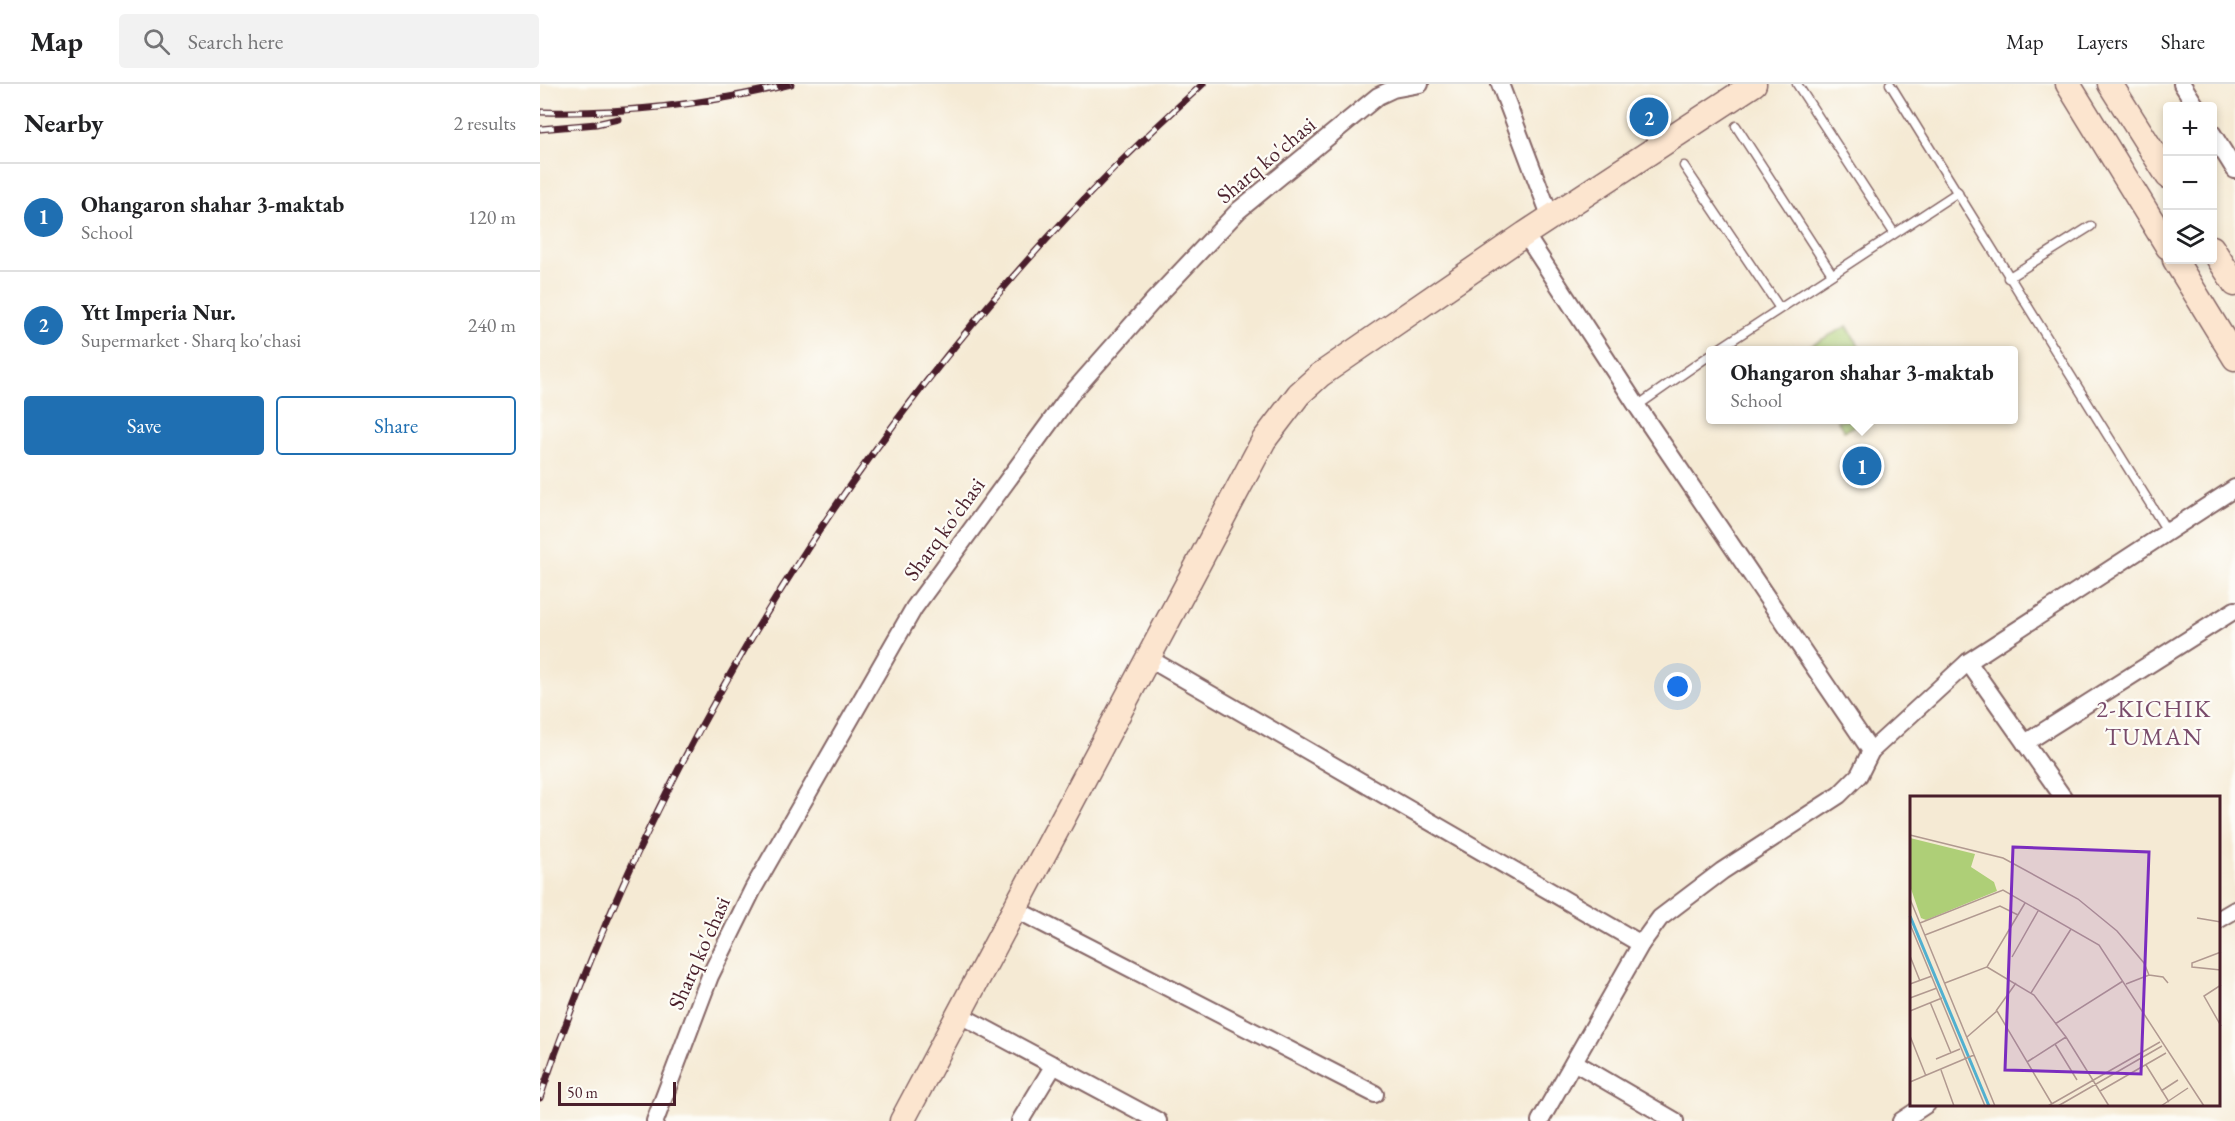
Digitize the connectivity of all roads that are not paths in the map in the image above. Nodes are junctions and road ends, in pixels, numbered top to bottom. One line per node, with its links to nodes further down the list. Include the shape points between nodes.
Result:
1 (1420, 84): 48 (street, Sharq ko'chasi, via 1378,96 1239,210 1070,395 914,608 753,889 710,976)
2 (1500, 84): 16 (street)
3 (1754, 84): 16 (main road)
4 (1797, 84): 18 (lane)
5 (1890, 84): 15 (lane)
6 (2068, 84): 20 (main road)
7 (2110, 84): 13 (main road)
8 (2182, 84): 9 (street)
9 (2193, 102)
10 (1736, 126): 23 (lane)
11 (2217, 141): 14 (street)
12 (1684, 166): 26 (lane)
13 (2163, 168)
14 (2235, 170)
15 (1958, 192): 18 (lane); 24 (lane)
16 (1551, 218): 19 (main road)
17 (2091, 226): 24 (lane)
18 (1894, 233): 23 (lane)
19 (1526, 234): 30 (street); 34 (main road, via 1320,375 1299,394 1264,440)
20 (2163, 239)
21 (2217, 256): 25 (main road)
22 (2177, 264): 29 (main road)
23 (1832, 273): 26 (lane)
24 (2008, 278): 32 (lane)
25 (2235, 284)
26 (1779, 307): 27 (lane)
27 (1724, 346)
28 (1706, 358): 30 (lane)
29 (2235, 358)
30 (1637, 406): 37 (street)
31 (2235, 488): 32 (street)
32 (2167, 531): 35 (street)
33 (2235, 610): 36 (street)
34 (1148, 658): 39 (main road); 42 (street)
35 (1968, 662): 36 (street); 37 (street)
36 (2025, 743): 38 (street)
37 (1871, 751): 42 (street, via 1859,775 1839,795 1722,870 1660,918)
38 (2062, 796)
39 (1016, 909): 43 (main road); 46 (street)
40 (2235, 910): 41 (street)
41 (2220, 919)
42 (1641, 944): 44 (street)
43 (958, 1014): 45 (street); 49 (main road)
44 (1574, 1062): 52 (street); 53 (street)
45 (1054, 1065): 50 (street); 51 (street)
46 (1375, 1094)
47 (1924, 1106): 54 (street)
48 (655, 1121)
49 (902, 1121)
50 (1020, 1121)
51 (1158, 1121)
52 (1540, 1121)
53 (1676, 1121)
54 (1901, 1121)

